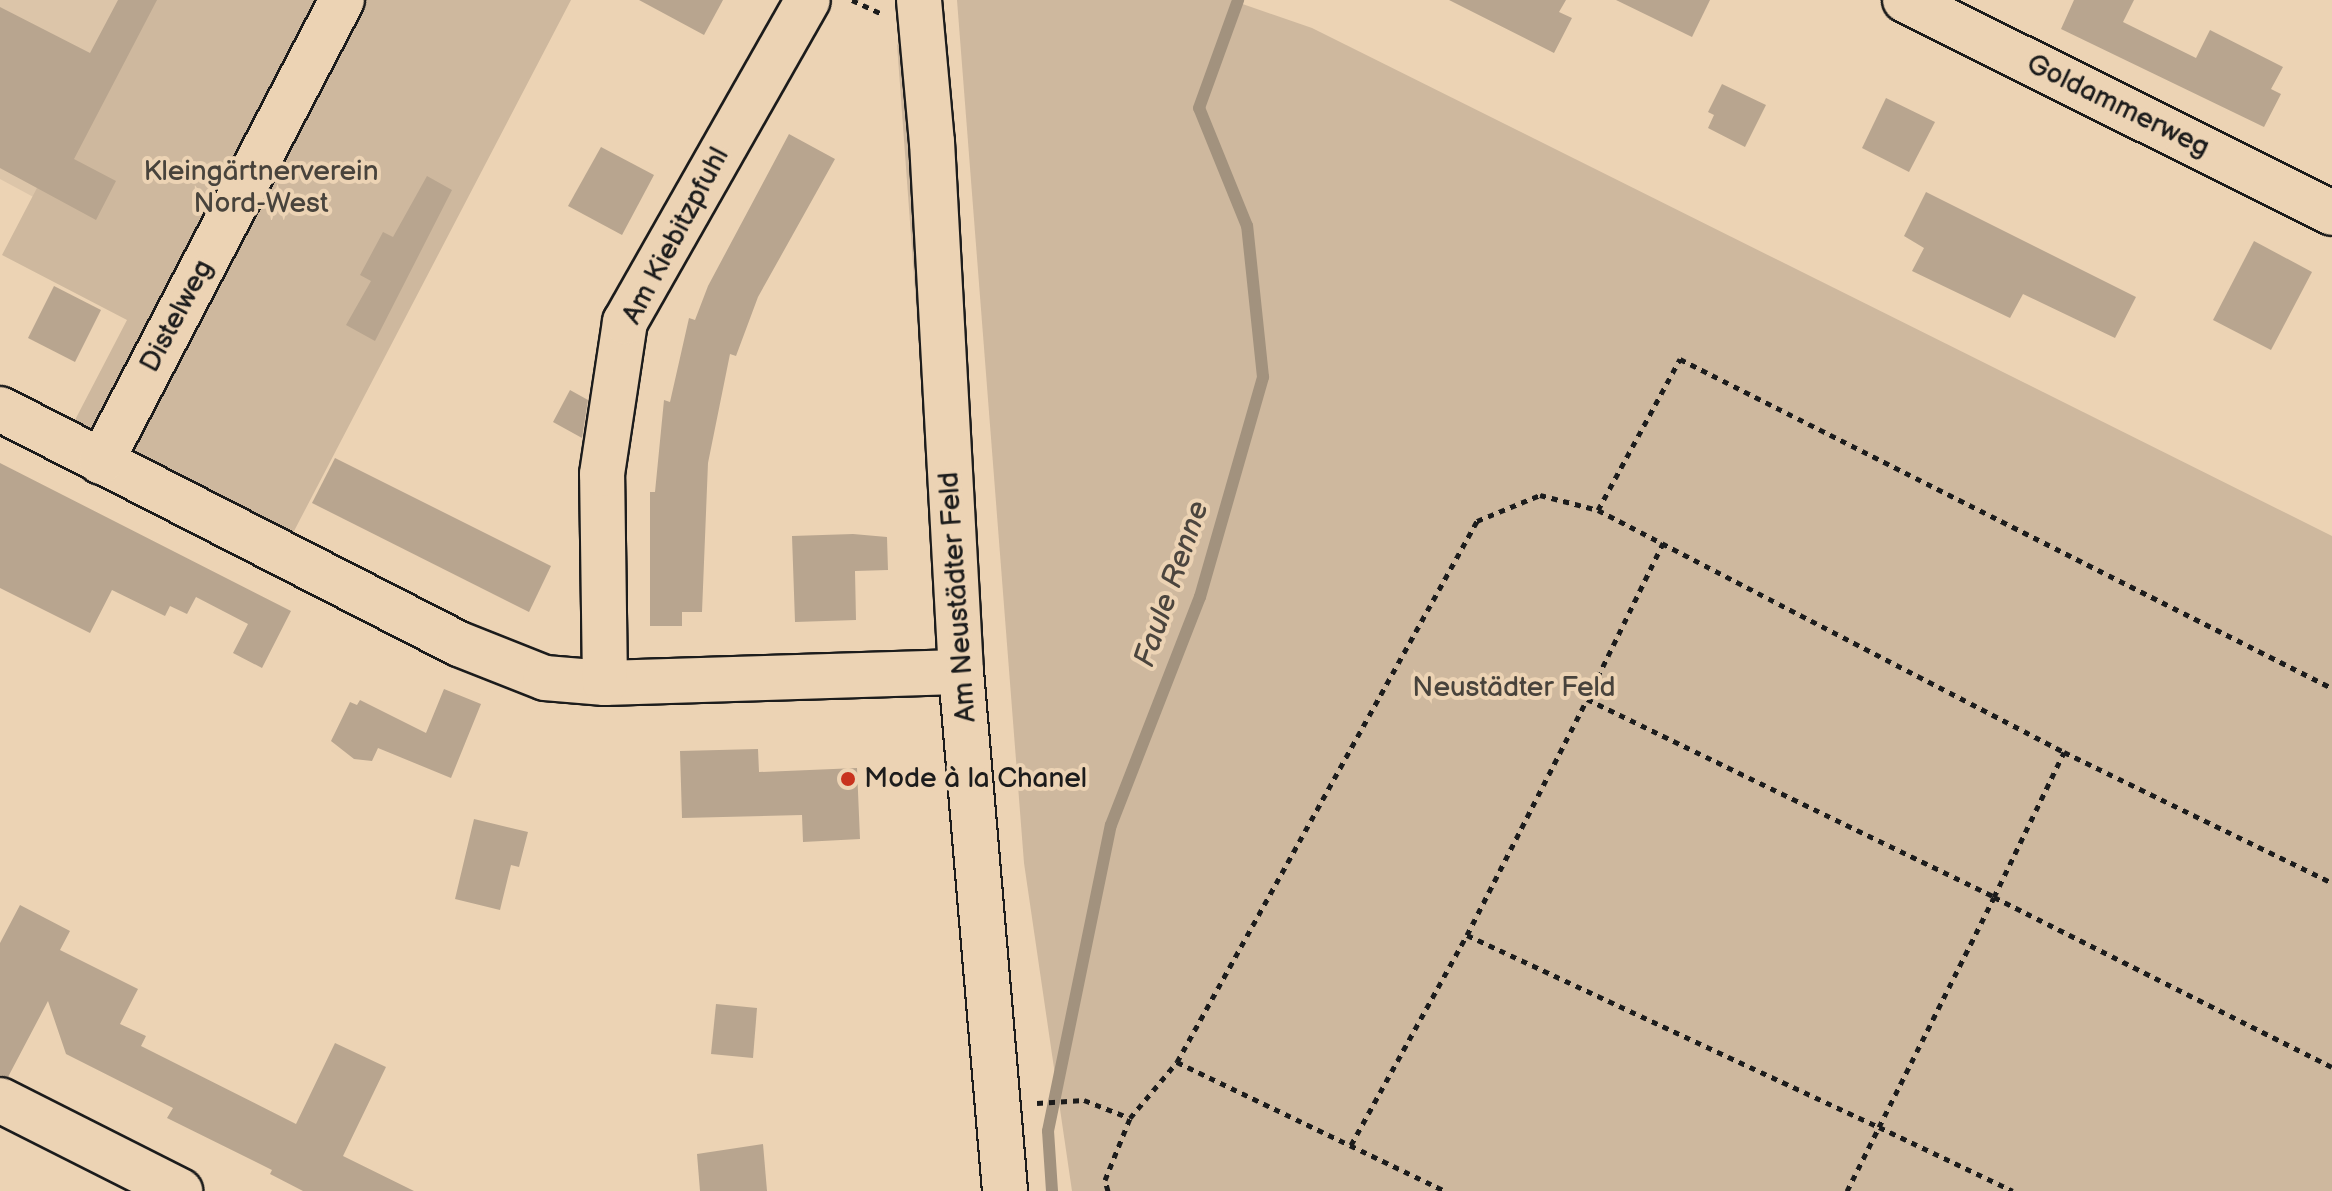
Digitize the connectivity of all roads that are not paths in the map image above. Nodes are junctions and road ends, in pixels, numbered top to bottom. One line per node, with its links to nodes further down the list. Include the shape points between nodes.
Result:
1 (342, 0): 7 (street, Distelweg)
2 (808, 0): 9 (street, Am Kiebitzpfuhl, via 625,322 602,474)
3 (1905, 0): 5 (street, Goldammerweg)
4 (918, 1): 8 (street, Am Neustädter Feld, via 932,142)
5 (2332, 213)
6 (0, 409): 7 (street)
7 (101, 462): 9 (street, via 459,644 545,678)
8 (961, 672): 9 (street); 12 (street, Am Neustädter Feld)
9 (605, 683)
10 (0, 1100): 11 (street)
11 (180, 1191)
12 (1005, 1191)

